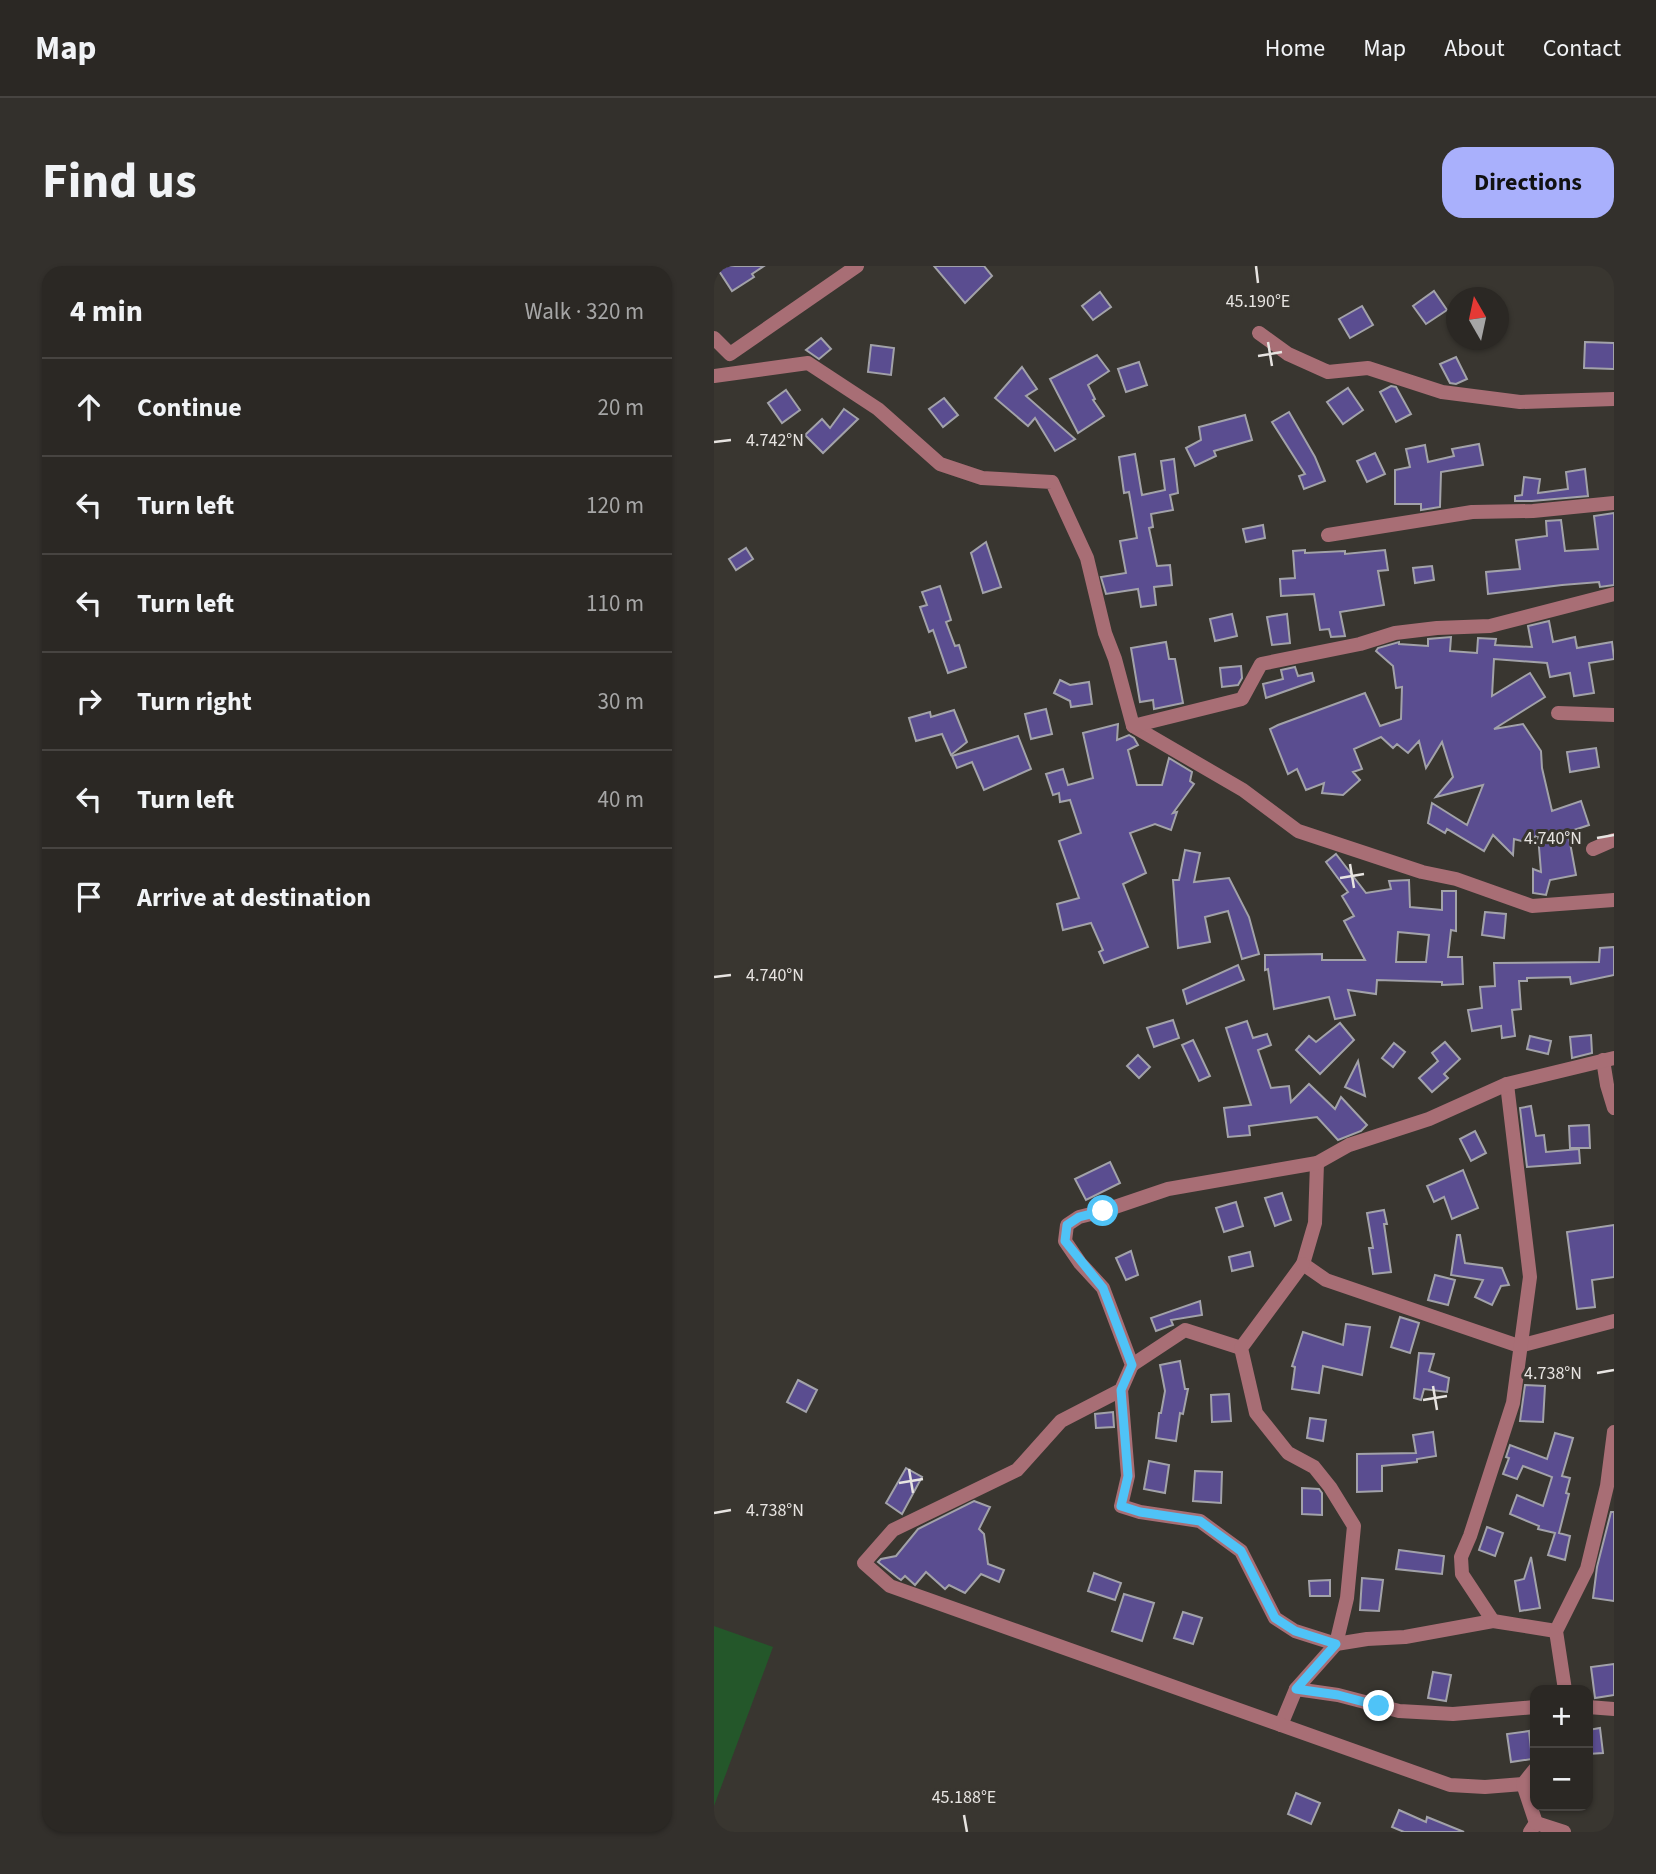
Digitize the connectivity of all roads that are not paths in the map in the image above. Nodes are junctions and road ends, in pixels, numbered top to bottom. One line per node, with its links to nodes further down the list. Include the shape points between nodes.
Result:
1 (857, 266): 3 (street, via 730,354)
2 (1259, 333): 5 (street, via 1288,354 1328,372 1368,368 1442,392 1520,402)
3 (714, 338)
4 (714, 376): 11 (street, via 808,363 878,409 940,464 982,478 1052,482 1087,558)
5 (1614, 399)
6 (1614, 503): 7 (street, via 1472,512)
7 (1328, 535)
8 (1614, 594): 11 (street, via 1490,626 1395,633 1261,664 1242,698)
9 (1558, 713): 10 (street)
10 (1614, 715)
11 (1133, 726): 14 (street, via 1243,790 1298,831 1532,906)
12 (1614, 840): 13 (street)
13 (1593, 849)
14 (1614, 900)
15 (1609, 1059): 16 (street); 17 (street, via 1607,1085)
16 (1507, 1084): 18 (street, via 1429,1119 1349,1145); 21 (street, via 1530,1277)
17 (1614, 1108)
18 (1317, 1163): 19 (street, via 1315,1223); 23 (street, via 1168,1189 1079,1217 1067,1225 1065,1241 1103,1288)
19 (1303, 1264): 21 (street, via 1326,1280); 22 (street)
20 (1614, 1321): 21 (street)
21 (1519, 1346): 27 (street, via 1513,1403 1461,1558 1462,1574)
22 (1241, 1348): 23 (street, via 1185,1330); 29 (street, via 1256,1413 1288,1453 1314,1467 1354,1526 1347,1598)
23 (1132, 1365): 24 (street)
24 (1121, 1390): 29 (street, via 1128,1476 1121,1506 1200,1521 1241,1551 1275,1618 1295,1631); 35 (street, via 1061,1421 1017,1470 893,1530 864,1563 890,1586)
25 (1614, 1432): 26 (street)
26 (1610, 1487): 28 (street, via 1587,1569)
27 (1493, 1621): 28 (street); 29 (street)
28 (1556, 1631): 30 (street)
29 (1336, 1644): 31 (street)
30 (1564, 1685)
31 (1296, 1689): 32 (street, via 1399,1711 1453,1714); 35 (street)
32 (1530, 1707)
33 (1593, 1707): 34 (street)
34 (1614, 1709)
35 (1281, 1725): 37 (street, via 1450,1785)
36 (1530, 1775): 37 (street)
37 (1523, 1784): 38 (street)
38 (1533, 1828): 39 (street)
39 (1564, 1832)

